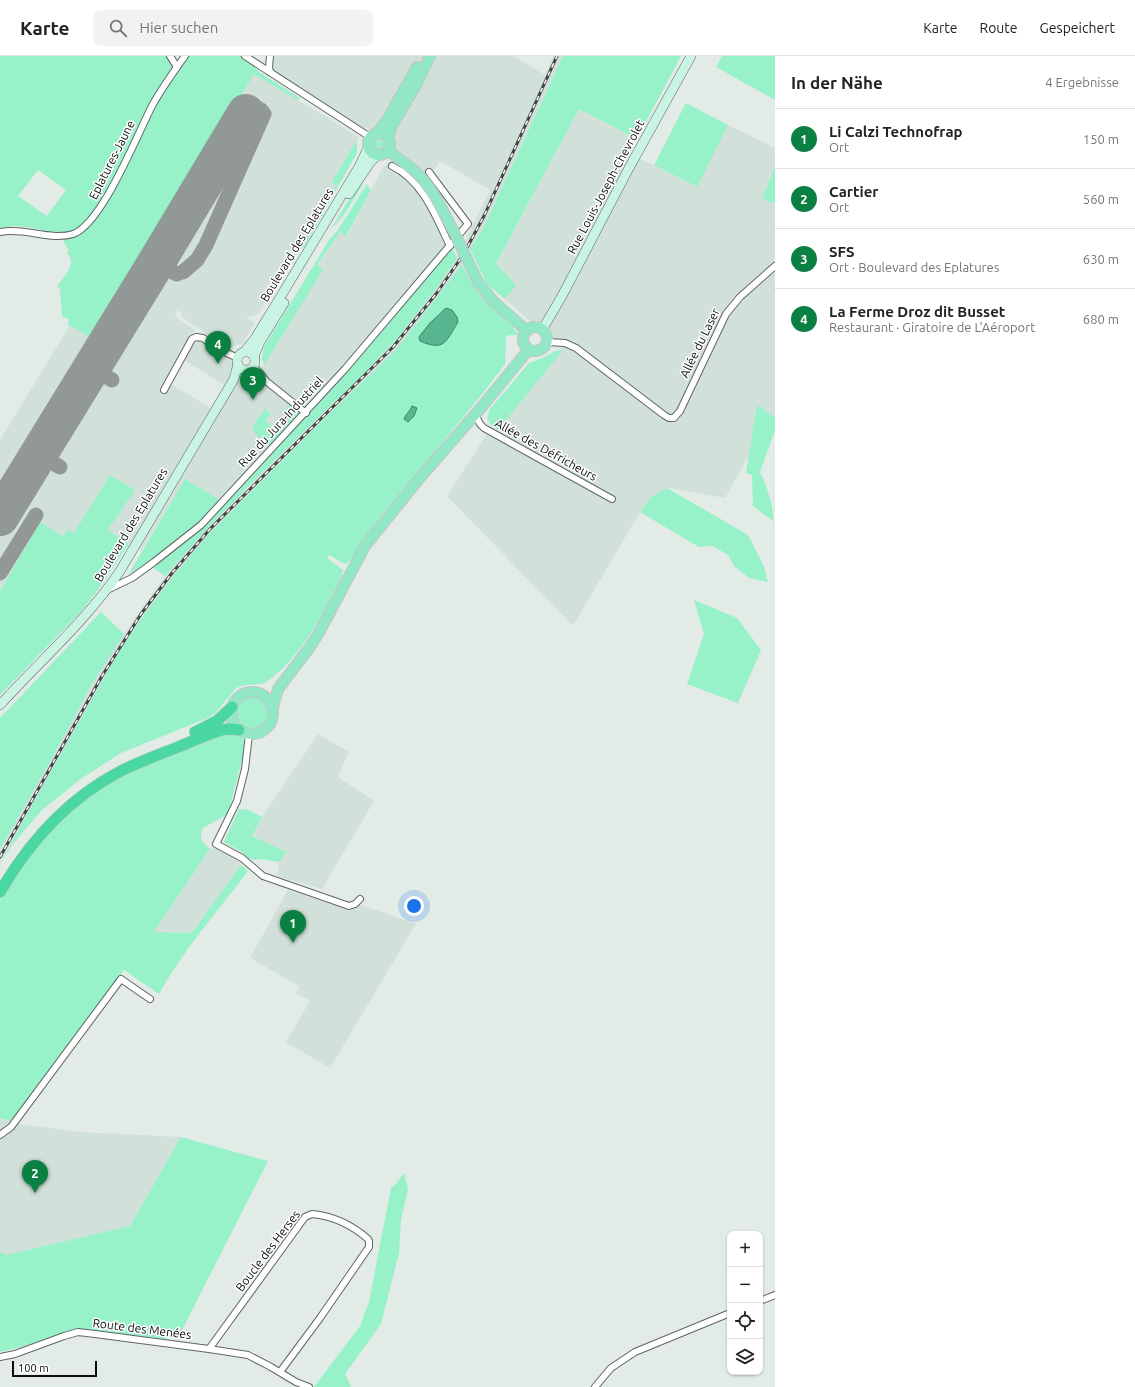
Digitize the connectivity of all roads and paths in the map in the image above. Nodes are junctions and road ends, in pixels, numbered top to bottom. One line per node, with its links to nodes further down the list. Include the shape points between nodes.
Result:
1 (170, 56): 8 (street)
2 (185, 56): 8 (street, Eplatures-Jaune)
3 (245, 56): 9 (street)
4 (270, 56): 9 (street)
5 (423, 56): 10 (main road, via 386,122)
6 (430, 56): 11 (main road)
7 (690, 56): 20 (main road, Rue Louis-Joseph-Chevrolet)
8 (177, 67): 17 (street, Eplatures-Jaune, via 153,105 106,198 85,227 62,236 21,231)
9 (270, 72): 10 (street)
10 (373, 135): 11 (main road, via 384,134); 12 (main road, via 367,144)
11 (388, 137): 13 (main road)
12 (368, 148): 14 (main road); 25 (main road, Boulevard des Eplatures, via 278,301)
13 (388, 150): 14 (main road); 21 (main road, bridge, via 416,172 428,186 478,282 493,301)
14 (377, 155): 24 (main road, Boulevard des Eplatures, via 352,189)
15 (392, 166): 18 (street, via 406,175 425,197)
16 (429, 172): 18 (street, Rue du Jura-Industriel, via 468,224)
17 (0, 232)
18 (450, 246): 29 (street, Rue du Jura-Industriel)
19 (775, 266): 22 (street, Allée du Laser, via 740,296 726,314 676,417 664,415 576,348 565,343)
20 (542, 330): 21 (main road, via 534,328); 22 (main road, via 547,336)
21 (527, 331): 23 (main road, via 524,341)
22 (547, 342): 23 (main road, via 541,350)
23 (529, 349): 30 (main road)
24 (254, 356): 25 (main road, via 248,352); 26 (main road, via 256,360)
25 (240, 358): 26 (main road, via 241,369); 27 (main road, Boulevard des Eplatures); 28 (street, via 218,349 203,338 196,337 192,339)
26 (250, 368): 27 (main road, Boulevard des Eplatures); 29 (street, via 260,372 266,381)
27 (234, 379): 32 (main road, Boulevard des Eplatures)
28 (164, 390)
29 (306, 413): 32 (street, Rue du Jura-Industriel, via 201,525 132,578)
30 (475, 414): 31 (street, Allée des Défricheurs, via 481,426); 33 (main road, via 434,460 365,546 320,631)
31 (612, 499)
32 (107, 590): 35 (main road, Boulevard des Eplatures, via 75,628)
33 (285, 678): 34 (main road); 37 (main road, via 278,689)
34 (258, 693): 36 (main road, via 244,693 236,699); 37 (main road, via 267,698)
35 (0, 705)
36 (232, 707): 38 (main road, via 231,717 235,727); 39 (highway, via 212,724 132,758 85,785 37,827)
37 (273, 707): 38 (main road, via 273,718 268,727 260,733)
38 (244, 732): 40 (highway, via 229,729 215,732 134,765 94,788 67,808 43,832 18,862); 41 (street, via 245,769 237,801 216,844 242,858 262,876 349,906)
39 (0, 877)
40 (0, 892)
41 (360, 898)
42 (150, 999): 43 (street, via 121,979 11,1127)
43 (0, 1134)
44 (775, 1295): 45 (street)
45 (763, 1300)
46 (727, 1314): 51 (street, via 635,1352 611,1368)
47 (210, 1349): 48 (street, Route des Menées, via 78,1332); 49 (street, Route des Menées, via 248,1355); 49 (street, Boucle des Herses, via 305,1217 316,1214 346,1223 370,1241 369,1247)
48 (0, 1357)
49 (280, 1372): 50 (street, Route des Menées)
50 (309, 1387)
51 (595, 1387)

